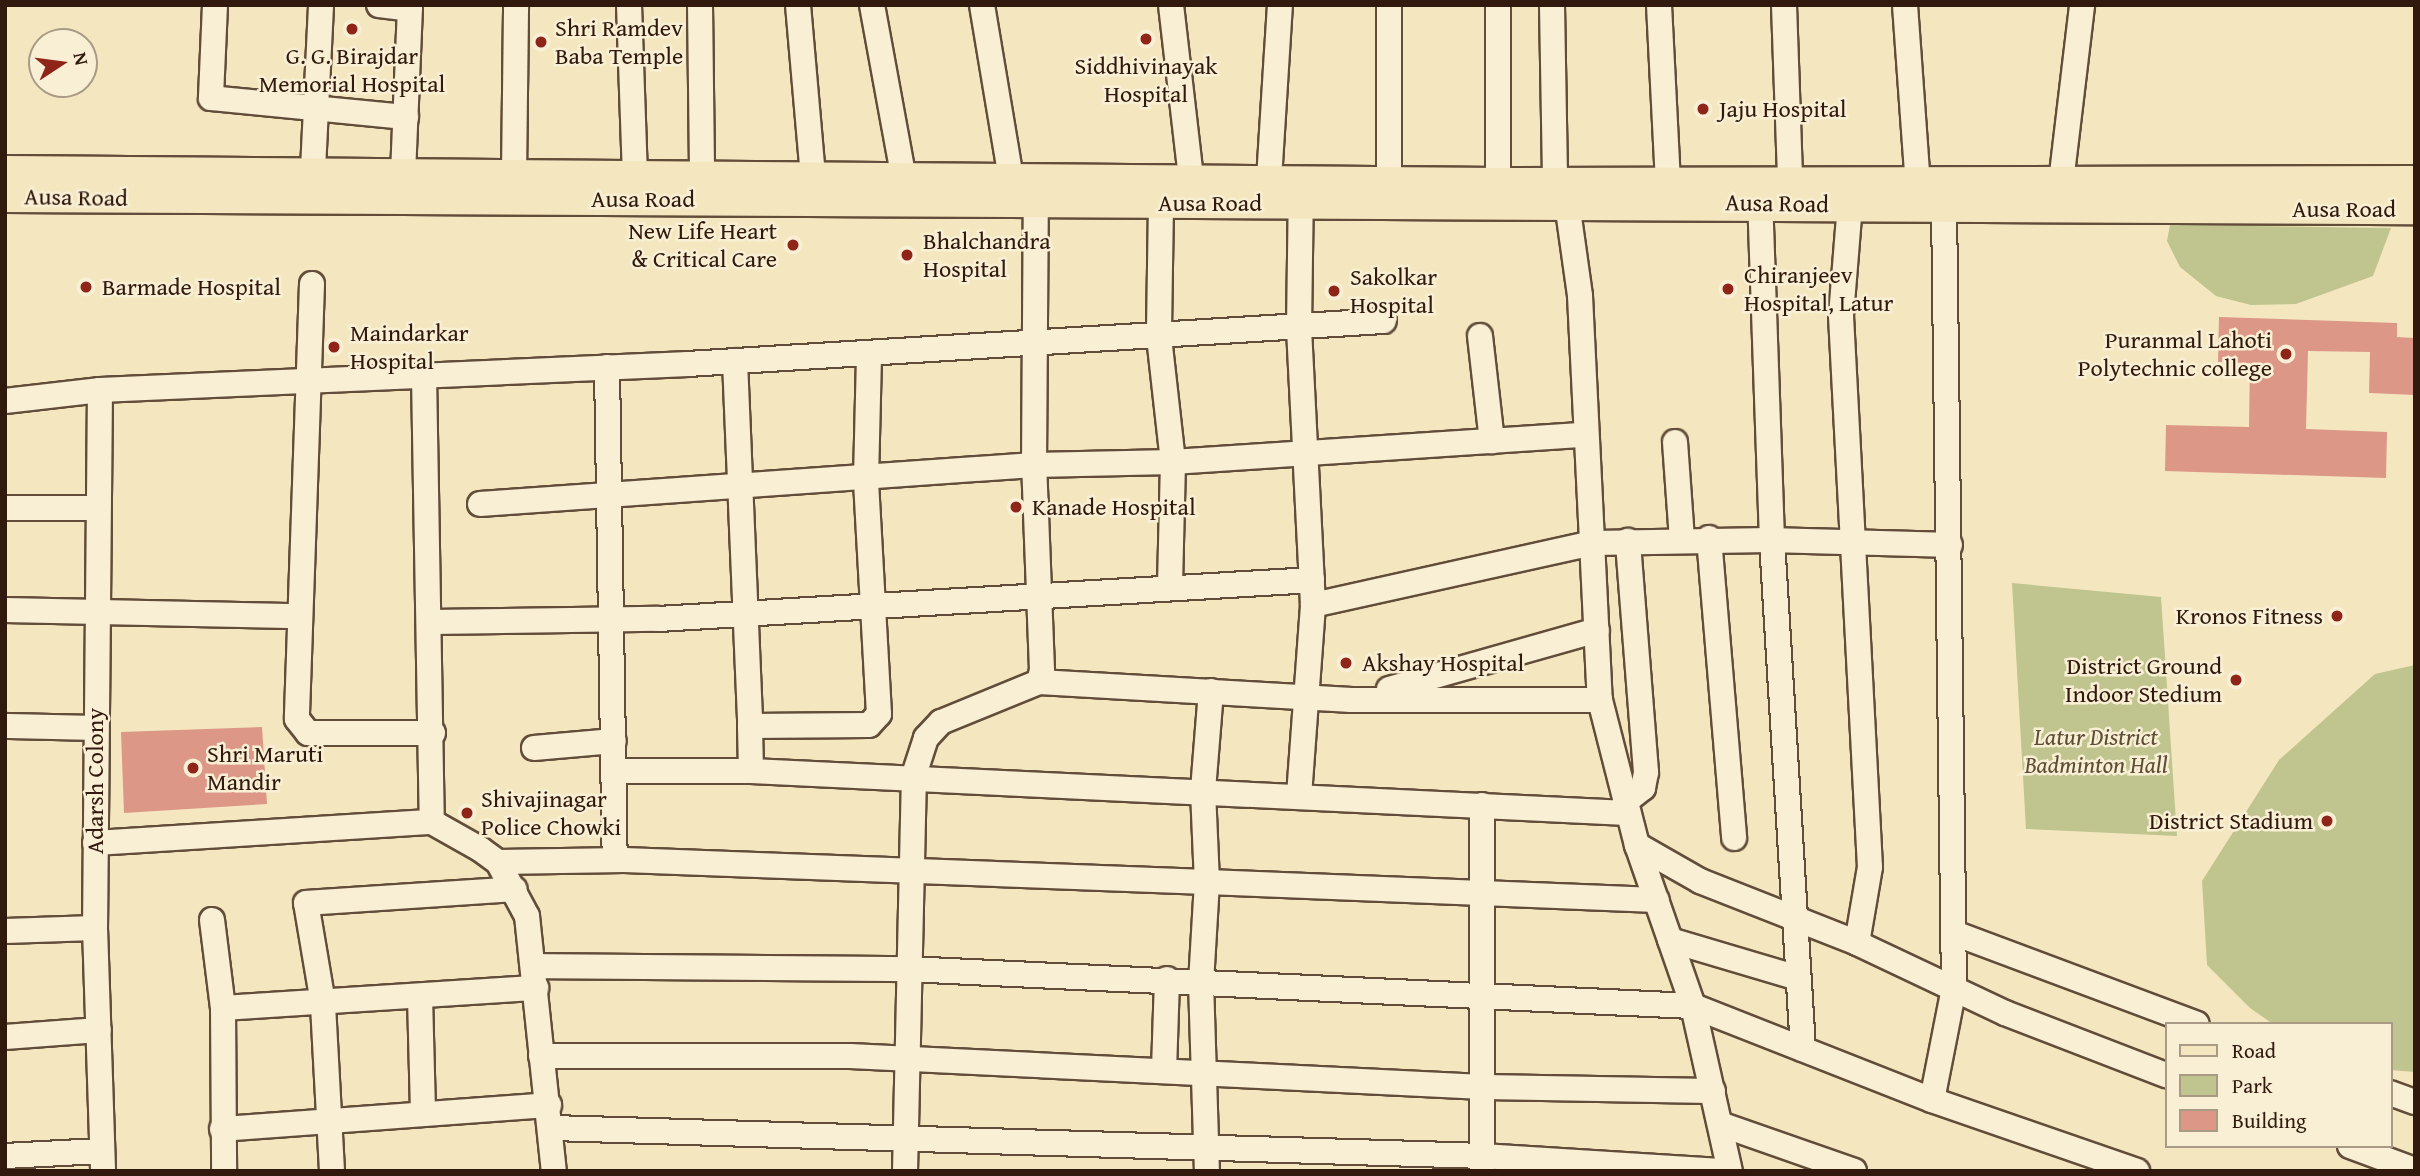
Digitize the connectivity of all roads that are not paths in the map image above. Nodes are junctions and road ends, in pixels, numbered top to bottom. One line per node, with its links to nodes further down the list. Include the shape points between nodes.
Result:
1 (215, 5): 20 (street, via 211,98)
2 (321, 5): 20 (street)
3 (379, 5): 19 (street)
4 (516, 5): 24 (street)
5 (629, 5): 25 (street)
6 (700, 5): 26 (street)
7 (798, 5): 27 (street)
8 (872, 5): 32 (street)
9 (982, 5): 28 (street)
10 (1171, 5): 29 (street)
11 (1280, 5): 30 (street)
12 (1389, 5): 34 (street)
13 (1498, 5): 36 (street)
14 (1552, 5): 40 (street)
15 (1659, 5): 33 (street)
16 (1784, 5): 31 (street)
17 (1905, 5): 41 (street)
18 (2082, 5): 39 (street)
19 (410, 7): 21 (street)
20 (312, 112): 21 (street); 37 (street)
21 (406, 117): 23 (street)
22 (5, 171): 37 (main road)
23 (403, 174): 24 (main road); 37 (main road)
24 (514, 175): 25 (main road)
25 (635, 176): 26 (main road)
26 (702, 177): 27 (main road)
27 (813, 177): 32 (main road)
28 (1012, 179): 29 (main road); 32 (main road)
29 (1191, 179): 30 (main road)
30 (1269, 179): 38 (main road)
31 (1790, 179): 33 (main road); 41 (main road)
32 (904, 180)
33 (1668, 180): 40 (main road)
34 (1390, 181): 36 (main road); 38 (main road)
35 (2415, 181): 39 (main road)
36 (1498, 183): 40 (main road)
37 (312, 188): 42 (main road, Ausa Road); 43 (main road, Ausa Road)
38 (1301, 192): 40 (main road, Ausa Road); 45 (main road, Ausa Road); 50 (street)
39 (2059, 192): 41 (main road); 47 (main road, Ausa Road)
40 (1561, 193): 44 (main road, Ausa Road); 61 (street, via 1580,296)
41 (1927, 196): 46 (main road, Ausa Road); 79 (street)
42 (5, 197)
43 (1037, 202): 45 (main road, Ausa Road); 53 (street)
44 (1760, 202): 46 (main road, Ausa Road); 75 (street)
45 (1161, 203): 52 (street)
46 (1850, 204): 78 (street, via 1841,316)
47 (2415, 209)
48 (312, 284): 58 (street)
49 (1384, 321): 50 (street)
50 (1299, 328): 52 (street); 64 (street)
51 (1480, 336): 62 (street)
52 (1159, 337): 53 (street); 65 (street)
53 (1038, 344): 54 (street); 66 (street)
54 (869, 353): 55 (street); 67 (street)
55 (735, 361): 56 (street); 68 (street)
56 (607, 367): 57 (street); 69 (street)
57 (424, 375): 58 (street); 90 (street)
58 (305, 380): 59 (street); 88 (street)
59 (100, 390): 60 (street); 72 (street, Adarsh Colony)
60 (5, 401)
61 (1583, 435): 62 (street); 77 (street)
62 (1492, 440): 64 (street)
63 (1675, 442): 74 (street)
64 (1307, 453): 65 (street); 80 (street)
65 (1172, 462): 66 (street); 81 (street)
66 (1034, 465): 67 (street); 82 (street)
67 (866, 479): 68 (street); 84 (street)
68 (737, 487): 69 (street); 87 (street)
69 (609, 496): 70 (street); 89 (street)
70 (480, 504)
71 (5, 508): 72 (street)
72 (98, 508): 86 (street, Adarsh Colony)
73 (1709, 538): 74 (street); 75 (street); 111 (street)
74 (1682, 539): 76 (street)
75 (1772, 540): 78 (street); 122 (street)
76 (1628, 541): 77 (street); 109 (street, via 1646,772 1643,788)
77 (1592, 542): 83 (street); 91 (street)
78 (1856, 544): 79 (street); 127 (street, via 1870,867)
79 (1950, 545): 125 (street)
80 (1312, 580): 81 (street); 83 (street)
81 (1170, 587): 82 (street)
82 (1041, 593): 84 (street); 92 (street)
83 (1313, 605): 94 (street)
84 (871, 606): 87 (street); 98 (street, via 879,714 869,725)
85 (5, 610): 86 (street)
86 (96, 614): 88 (street); 99 (street, Adarsh Colony)
87 (743, 614): 89 (street); 98 (street)
88 (300, 616): 100 (street, via 297,719 308,733)
89 (611, 620): 90 (street); 101 (street)
90 (431, 622): 100 (street)
91 (1597, 631): 95 (street); 96 (street)
92 (1039, 682): 93 (street); 105 (street, via 941,722 926,738)
93 (1211, 691): 94 (street); 106 (street)
94 (1307, 695): 95 (street); 107 (street)
95 (1351, 700): 96 (street)
96 (1600, 700): 109 (street)
97 (5, 726): 99 (street)
98 (750, 726): 104 (street)
99 (95, 728): 112 (street, Adarsh Colony)
100 (433, 733): 110 (street)
101 (614, 741): 102 (street); 103 (street)
102 (534, 748)
103 (614, 771): 104 (street); 114 (street)
104 (751, 771): 105 (street)
105 (914, 775): 106 (street); 116 (street)
106 (1203, 790): 107 (street); 117 (street)
107 (1299, 796): 108 (street)
108 (1482, 806): 109 (street); 119 (street)
109 (1626, 808): 113 (street)
110 (432, 822): 112 (street); 115 (street)
111 (1734, 838)
112 (95, 843): 123 (street, Adarsh Colony)
113 (1637, 845): 120 (street); 122 (street, via 1700,881)
114 (615, 860): 115 (street); 116 (street)
115 (498, 862): 118 (street)
116 (908, 868): 117 (street); 128 (street)
117 (1207, 882): 119 (street); 132 (street)
118 (515, 889): 130 (street, via 527,916); 136 (street, via 306,903)
119 (1483, 893): 120 (street); 134 (street)
120 (1657, 900): 126 (street)
121 (212, 919): 138 (street)
122 (1797, 920): 127 (street); 129 (street)
123 (96, 928): 124 (street); 140 (street, Adarsh Colony)
124 (5, 931)
125 (1954, 933): 133 (street); 139 (street)
126 (1670, 940): 129 (street); 137 (street)
127 (1857, 943): 133 (street)
128 (907, 969): 130 (street); 131 (street); 144 (street)
129 (1795, 976): 142 (street)
130 (535, 977): 135 (street); 143 (street)
131 (1167, 979): 132 (street); 145 (street)
132 (1201, 982): 134 (street); 146 (street)
133 (1954, 988): 147 (street); 151 (street)
134 (1485, 992): 137 (street); 148 (street)
135 (420, 997): 136 (street); 153 (street)
136 (323, 1003): 138 (street); 155 (street)
137 (1693, 1006): 142 (street); 149 (street)
138 (223, 1008): 157 (street)
139 (2192, 1022)
140 (99, 1030): 141 (street); 162 (street, Adarsh Colony)
141 (5, 1037)
142 (1803, 1049): 151 (street)
143 (541, 1056): 144 (street); 154 (street)
144 (905, 1058): 145 (street); 158 (street)
145 (1164, 1070): 146 (street)
146 (1206, 1072): 148 (street); 161 (street)
147 (2164, 1074)
148 (1483, 1087): 149 (street); 164 (street)
149 (1713, 1091): 156 (street)
150 (2392, 1094): 152 (street)
151 (1932, 1100): 163 (street)
152 (2415, 1102)
153 (423, 1114): 154 (street); 155 (street)
154 (551, 1117): 158 (street); 169 (street)
155 (328, 1119): 157 (street); 168 (street)
156 (1720, 1124): 172 (street); 173 (street)
157 (222, 1129): 167 (street)
158 (905, 1139): 161 (street); 170 (street)
159 (2354, 1148): 165 (street)
160 (5, 1156): 162 (street)
161 (1207, 1160): 164 (street)
162 (103, 1161)
163 (2080, 1161): 174 (street)
164 (1482, 1163): 171 (street)
165 (2385, 1165): 166 (street)
166 (2415, 1170)
167 (224, 1171)
168 (332, 1171)
169 (554, 1171)
170 (905, 1171)
171 (1721, 1171)
172 (1730, 1171)
173 (1854, 1171)
174 (2137, 1171)

